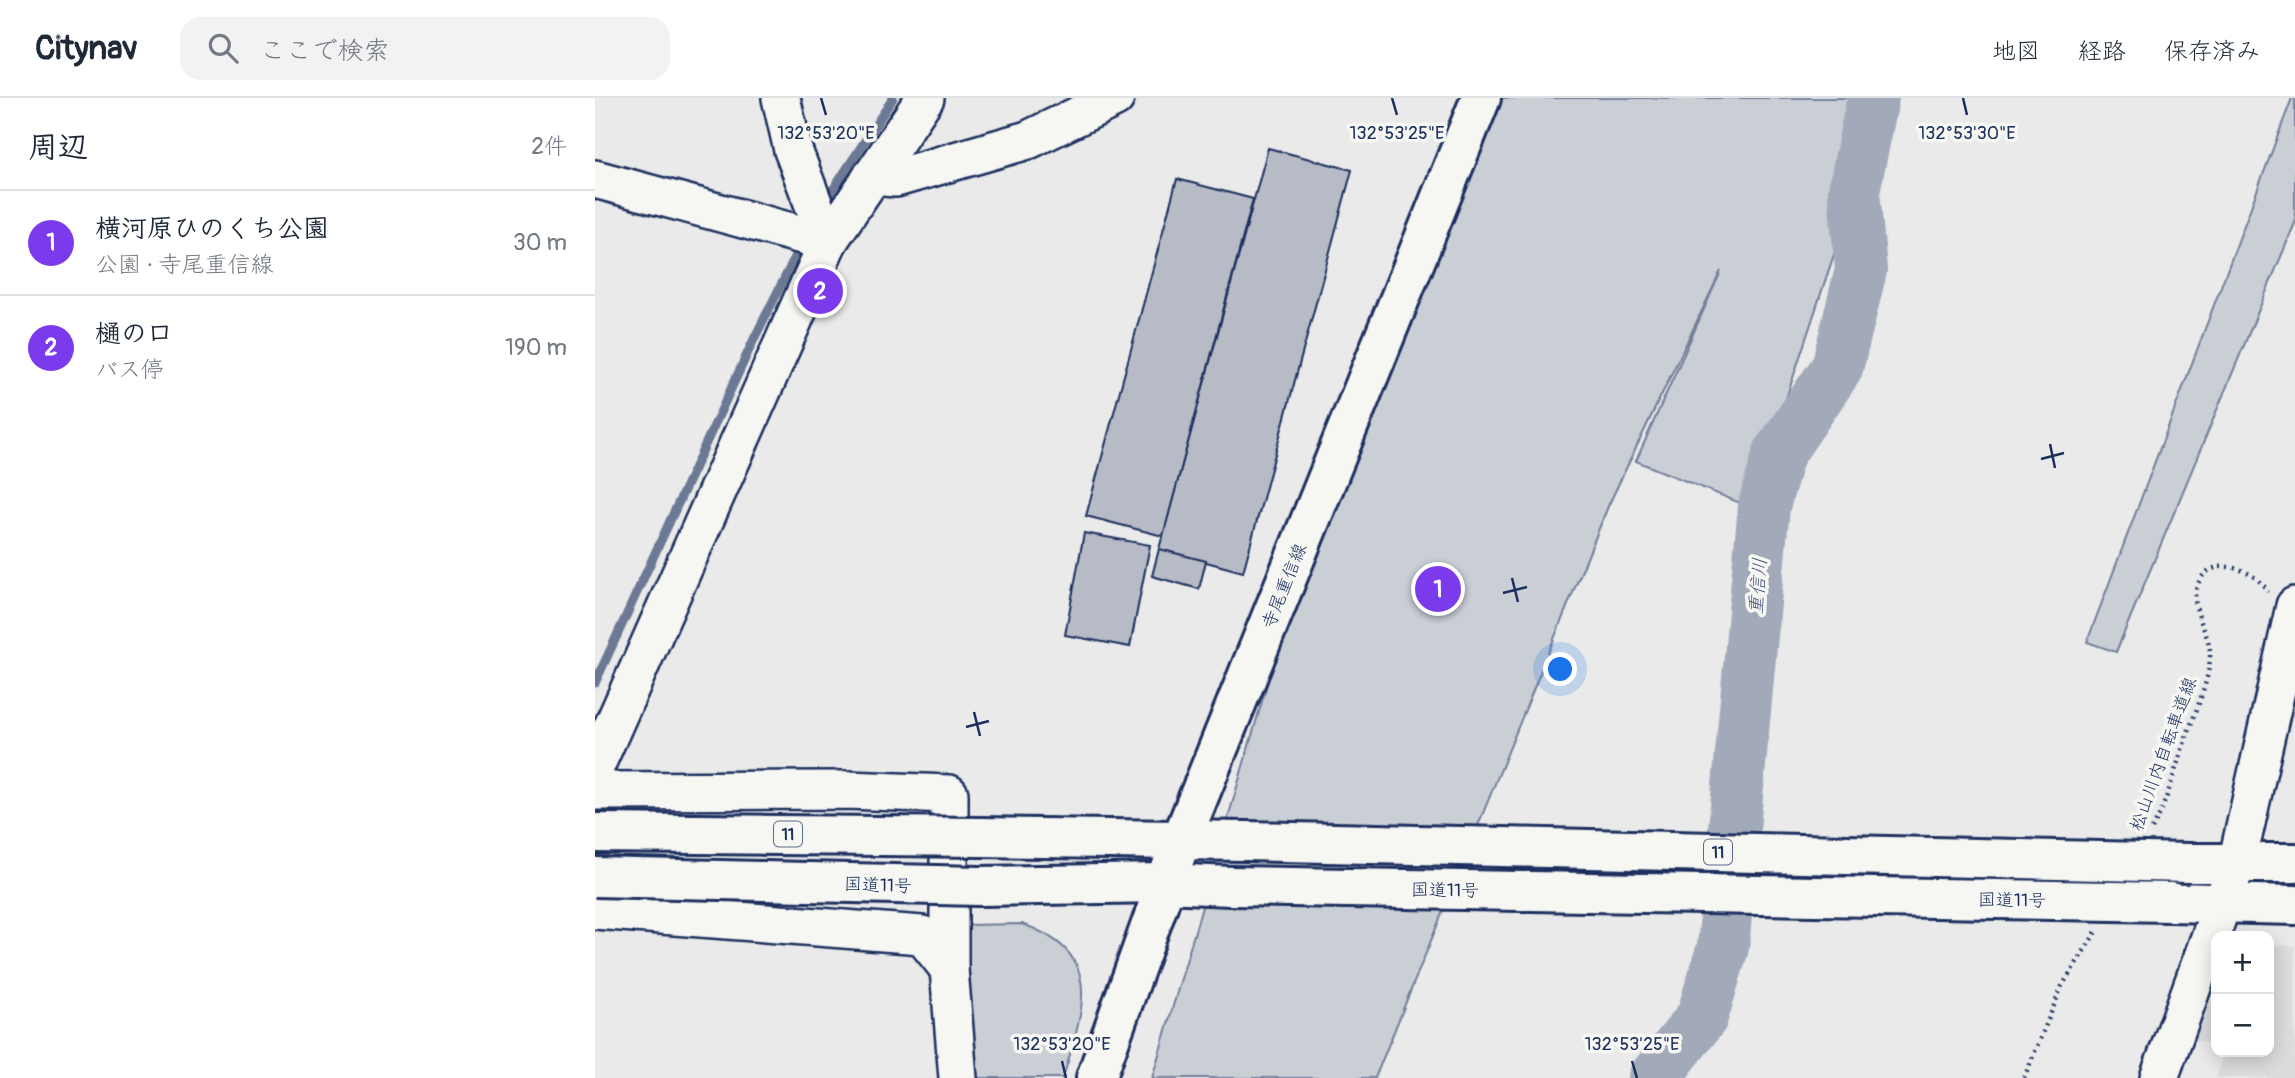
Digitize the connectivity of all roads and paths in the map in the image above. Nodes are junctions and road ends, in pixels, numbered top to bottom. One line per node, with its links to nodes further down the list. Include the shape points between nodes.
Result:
1 (781, 98): 7 (street, via 793,150)
2 (925, 98): 5 (street)
3 (1115, 98): 5 (street, via 1028,140 896,178)
4 (1481, 98): 14 (main road, 寺尾重信線)
5 (872, 176): 7 (street)
6 (595, 180): 7 (street)
7 (828, 242): 9 (street)
8 (2291, 618): 12 (path, 松山川内自転車道線, via 2248,572 2232,567 2202,575 2194,598 2210,655 2207,673); 15 (street)
9 (606, 714): 10 (street)
10 (595, 767)
11 (595, 791): 23 (street, via 949,794)
12 (2151, 832)
13 (595, 833): 14 (main road, 11, bridge)
14 (1182, 838): 15 (main road, 11, bridge); 18 (main road, 寺尾重信線)
15 (2237, 863): 16 (main road, 11); 19 (street)
16 (2295, 863)
17 (595, 877): 18 (main road, 国道11号, bridge, via 980,886)
18 (1164, 883): 19 (main road, 国道11号, bridge); 25 (main road, 寺尾重信線)
19 (2221, 903): 20 (main road, 国道11号); 27 (street)
20 (2295, 905)
21 (595, 910): 23 (street, via 922,934)
22 (2102, 922): 26 (path, via 2062,986)
23 (949, 969): 24 (street)
24 (958, 1078)
25 (1096, 1078)
26 (2024, 1078)
27 (2159, 1078)

